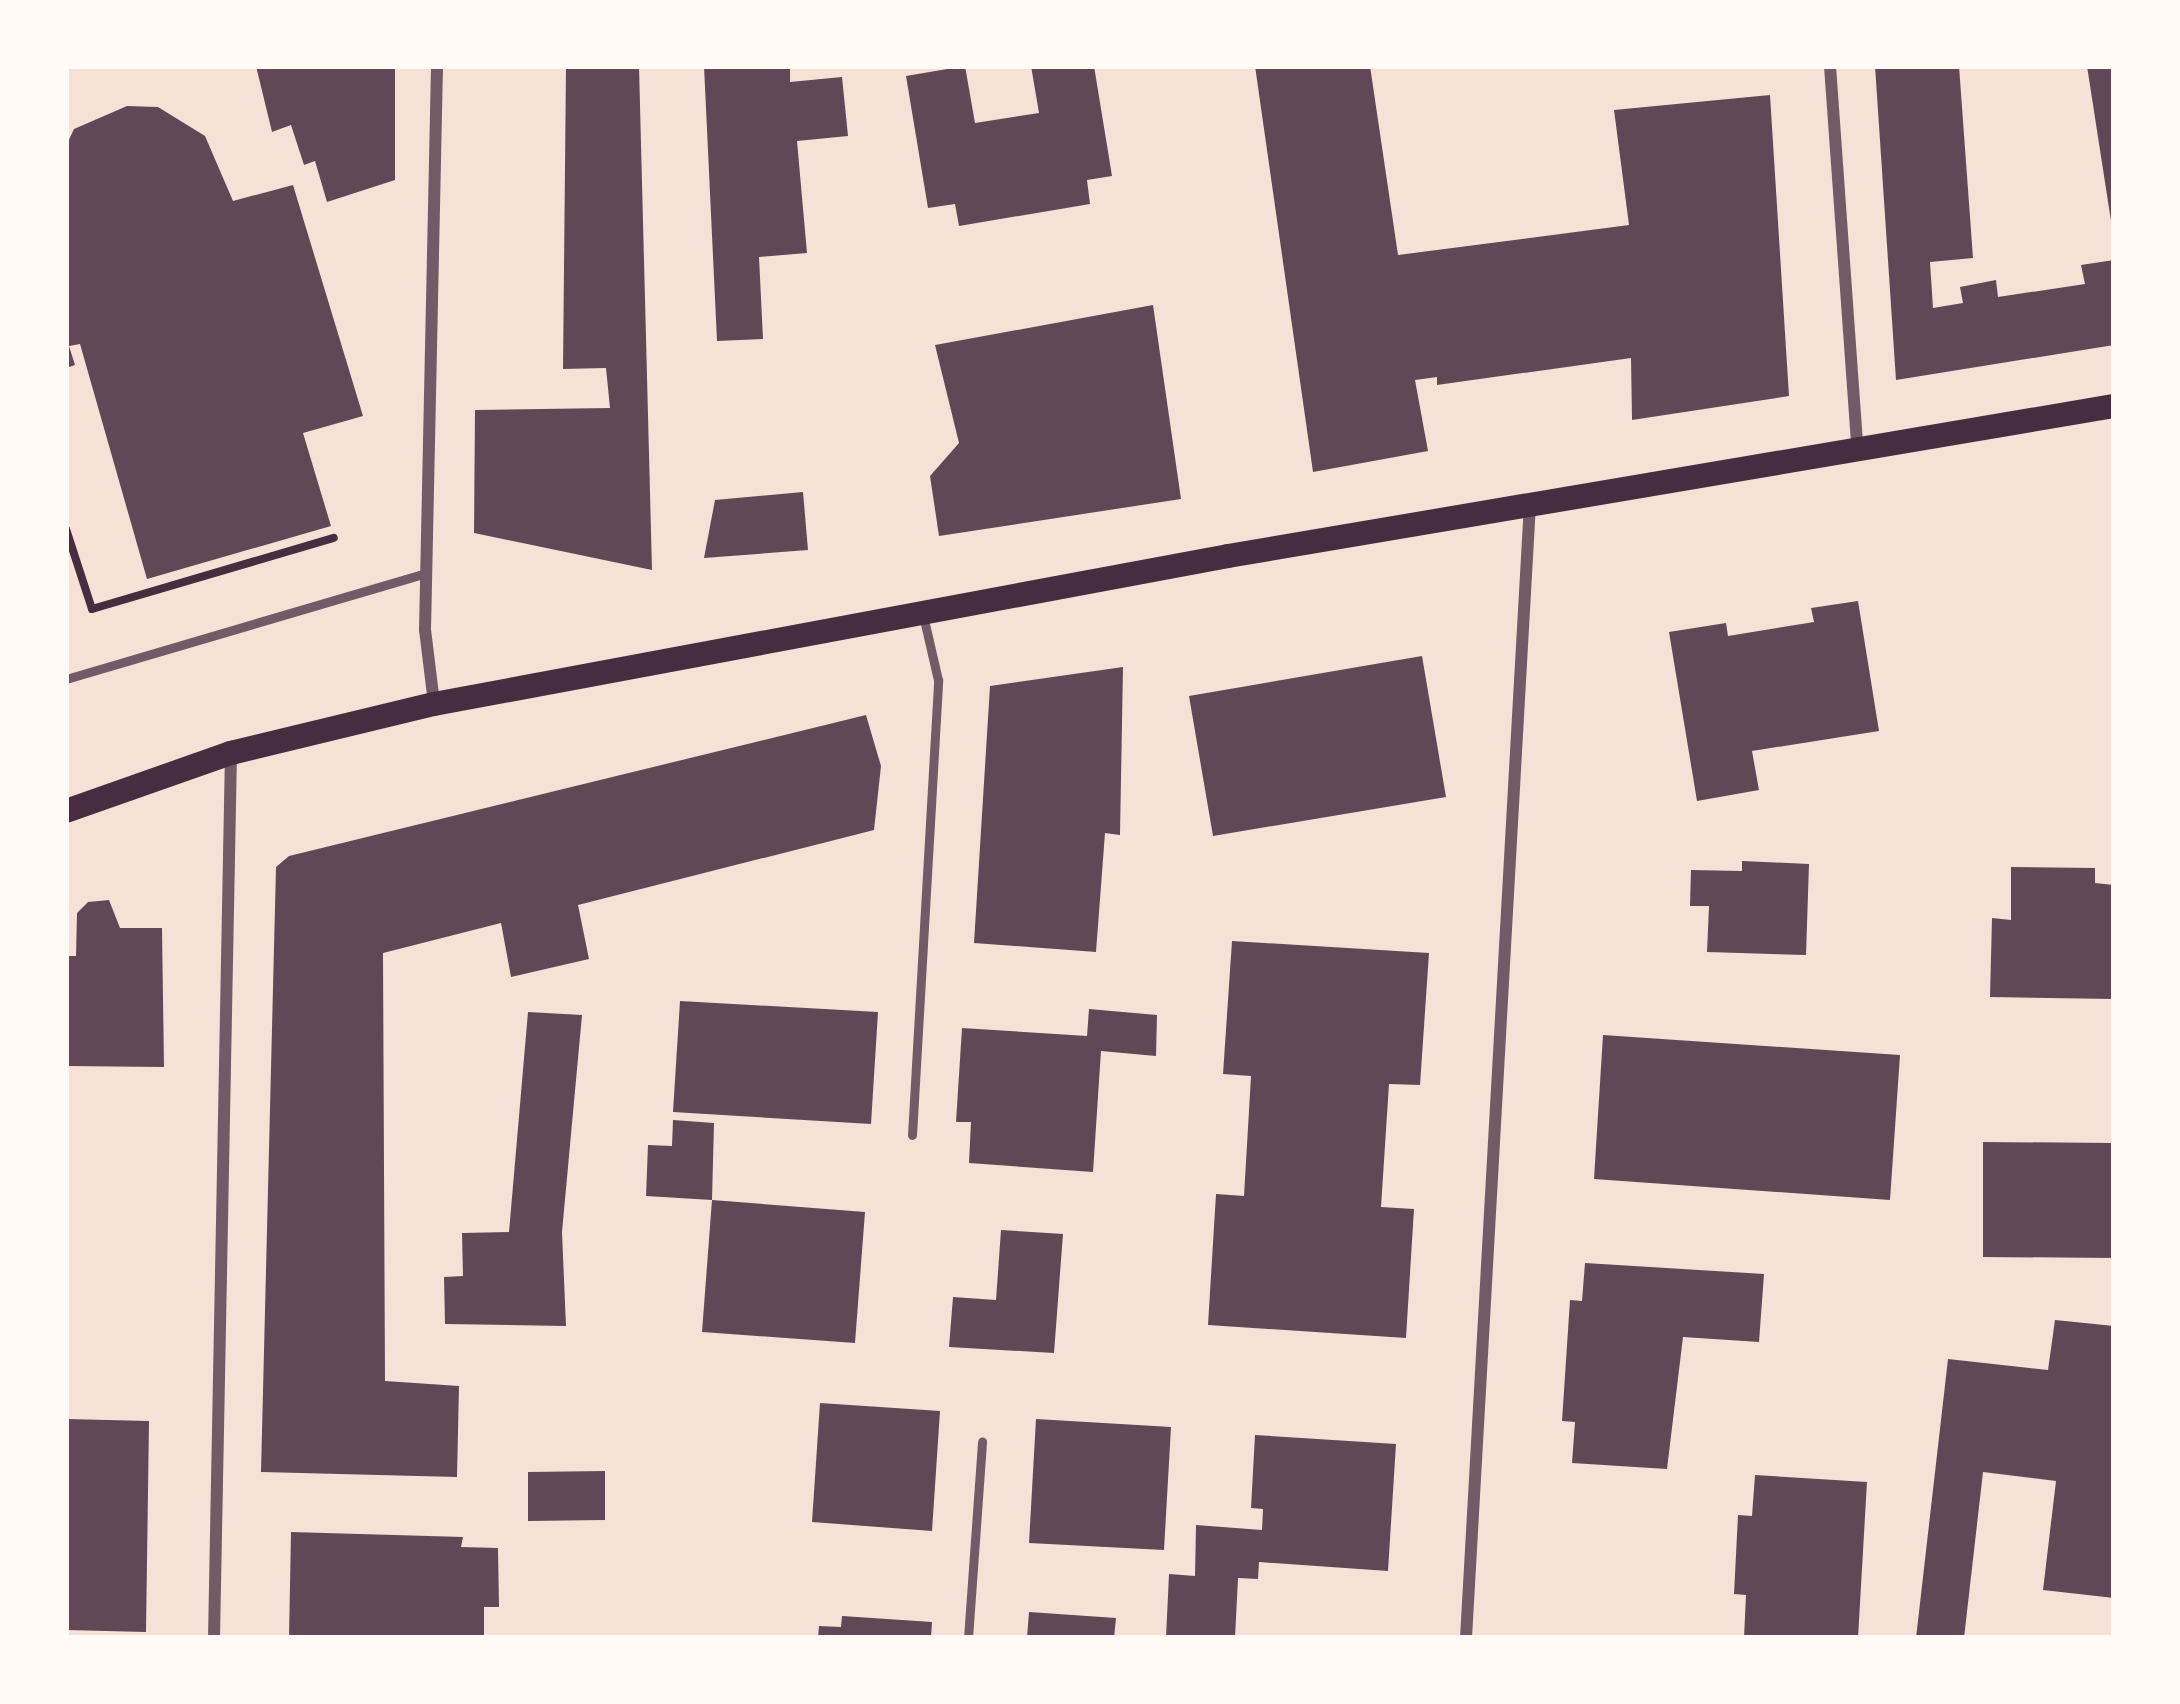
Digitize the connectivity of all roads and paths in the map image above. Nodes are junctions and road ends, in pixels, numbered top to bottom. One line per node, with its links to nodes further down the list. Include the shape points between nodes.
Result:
1 (437, 66): 8 (street)
2 (1830, 66): 4 (street)
3 (2114, 406): 4 (main road)
4 (1857, 446): 5 (main road)
5 (1530, 503): 9 (main road); 18 (street)
6 (66, 530): 7 (path, via 92,609)
7 (334, 538)
8 (427, 573): 10 (lane); 11 (street)
9 (922, 615): 11 (main road); 14 (lane, via 938,680)
10 (66, 679)
11 (434, 704): 12 (main road)
12 (231, 753): 13 (main road); 16 (street)
13 (66, 811)
14 (912, 1136)
15 (982, 1441): 17 (lane)
16 (214, 1638)
17 (968, 1638)
18 (1466, 1638)

